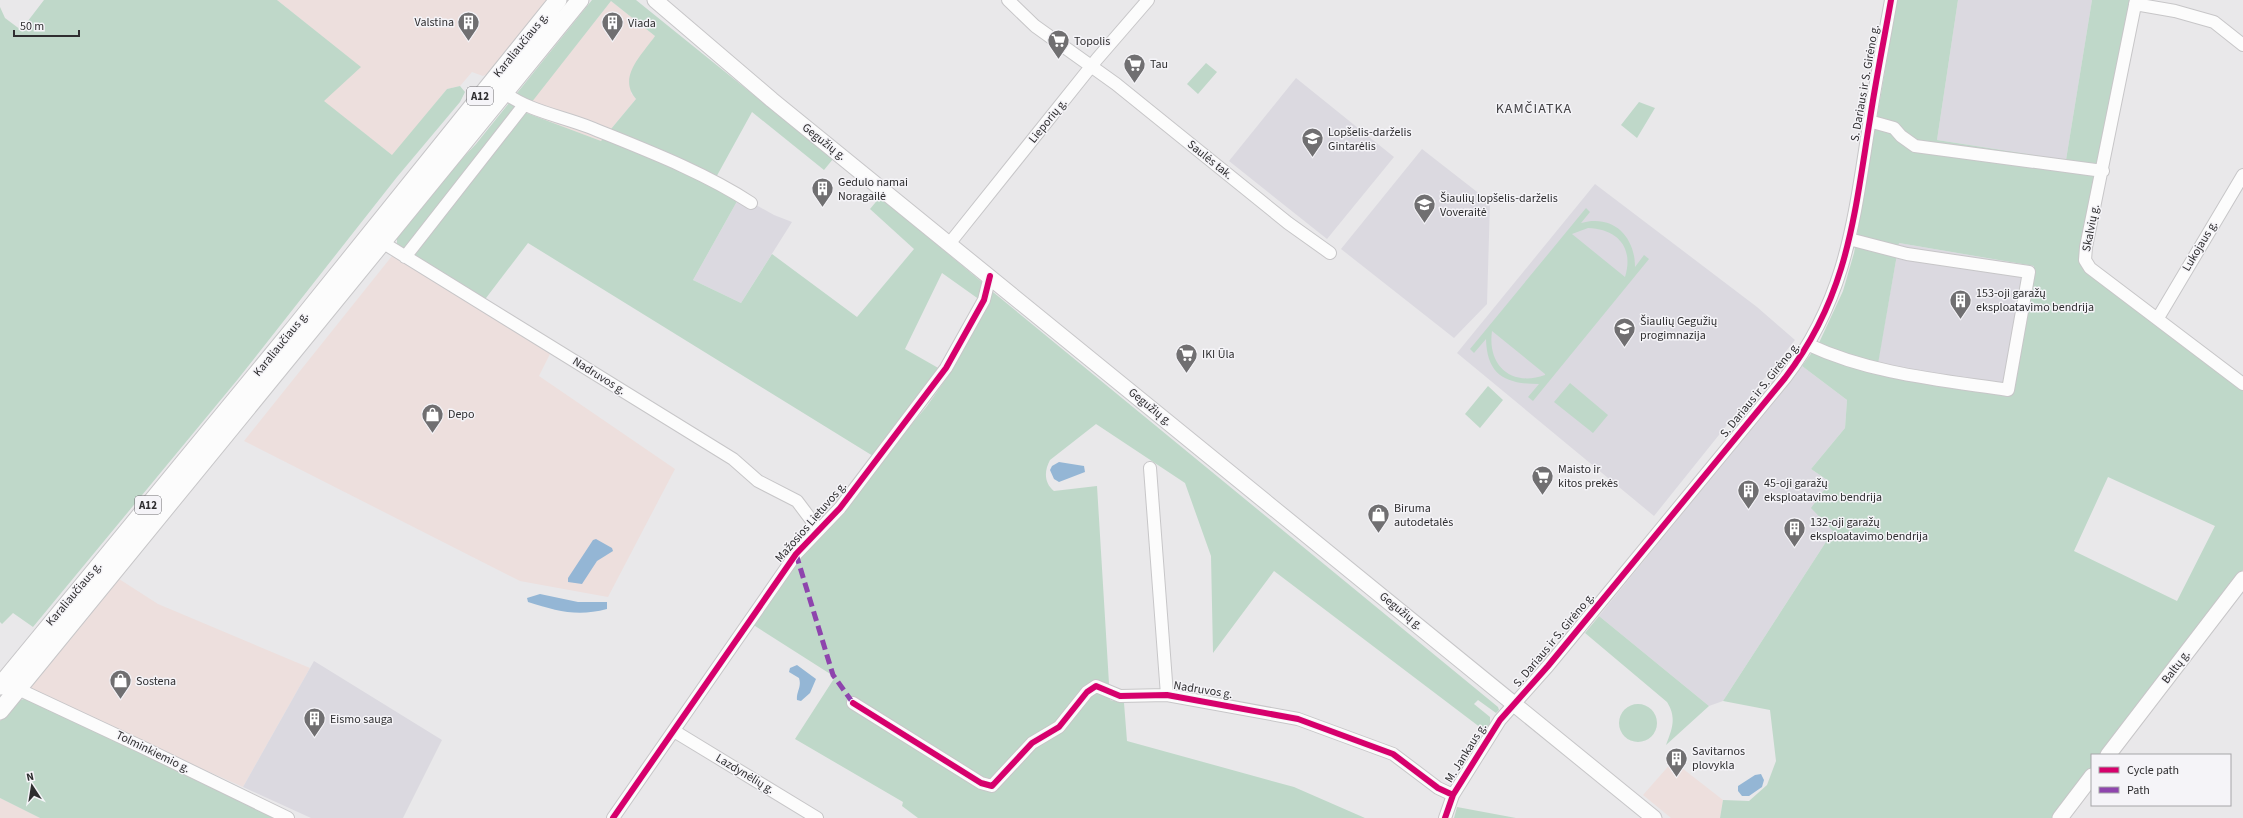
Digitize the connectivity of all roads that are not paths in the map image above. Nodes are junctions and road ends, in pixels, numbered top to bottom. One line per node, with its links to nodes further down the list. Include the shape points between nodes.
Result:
1 (558, 0): 16 (highway, Karaliaučiaus g. / A12)
2 (580, 0): 10 (highway, Karaliaučiaus g. / A12)
3 (655, 0): 18 (main road, Gegužių g., via 772,100)
4 (1008, 0): 9 (street, Saulės tak., via 1035,26)
5 (1148, 0): 9 (street, Lieporių g.)
6 (1891, 0): 12 (street, S. Dariaus ir S. Girėno g.)
7 (2136, 2): 8 (street, via 2214,22); 13 (street, Skalvių g.)
8 (2243, 45)
9 (1091, 66): 18 (street, Lieporių g.); 19 (street, Saulės tak.)
10 (505, 93): 11 (street, Karaliaučiaus g.); 16 (highway, Karaliaučiaus g. / A12)
11 (524, 104): 15 (street, Karaliaučiaus g., via 588,127 714,181); 20 (street)
12 (1869, 121): 13 (street, via 1894,128 1915,146); 17 (street, S. Dariaus ir S. Girėno g.)
13 (2103, 171): 22 (street, Skalvių g., via 2086,247 2086,260 2090,268)
14 (2243, 175): 22 (street, Lukojaus g.)
15 (751, 203)
16 (376, 238): 20 (street, Nadruvos g.); 28 (highway, Karaliaučiaus g. / A12, via 296,326); 29 (highway, Karaliaučiaus g. / A12)
17 (1849, 239): 23 (street, S. Dariaus ir S. Girėno g., via 1833,296); 23 (street, via 1907,254 2029,272 2008,390 1874,367 1850,361)
18 (949, 244): 21 (main road, Gegužių g.)
19 (1330, 254)
20 (405, 257): 26 (street, Nadruvos g., via 732,459 758,481 797,501)
21 (990, 276): 26 (street, Mažosios Lietuvos g., via 984,300 946,368 840,508); 32 (main road, Gegužių g.)
22 (2158, 318): 24 (street, Skalvių g.)
23 (1809, 345): 32 (street, S. Dariaus ir S. Girėno g., via 1786,378)
24 (2243, 384)
25 (1150, 468): 30 (street)
26 (818, 529): 34 (street, Mažosios Lietuvos g., via 787,566)
27 (2243, 579): 35 (main road, Baltų g.)
28 (0, 686)
29 (18, 689): 33 (highway, Karaliaučiaus g. / A12); 39 (street, Tolminkiemio g.)
30 (1168, 695): 31 (street, Nadruvos g., via 1120,696 1096,686 1087,692 1059,727 1032,743 992,786 981,783); 37 (street, Nadruvos g., via 1298,719 1393,754 1438,788)
31 (853, 702)
32 (1515, 704): 37 (street, M. Jankaus g., via 1500,720); 38 (main road, Gegužių g.)
33 (0, 711)
34 (674, 730): 40 (street, Mažosios Lietuvos g.); 41 (street, Lazdynėlių g.)
35 (2109, 754)
36 (2091, 777): 43 (main road)
37 (1452, 795): 42 (street, M. Jankaus g.)
38 (1650, 815)
39 (288, 818)
40 (613, 818)
41 (817, 818)
42 (1445, 818)
43 (2060, 818)

